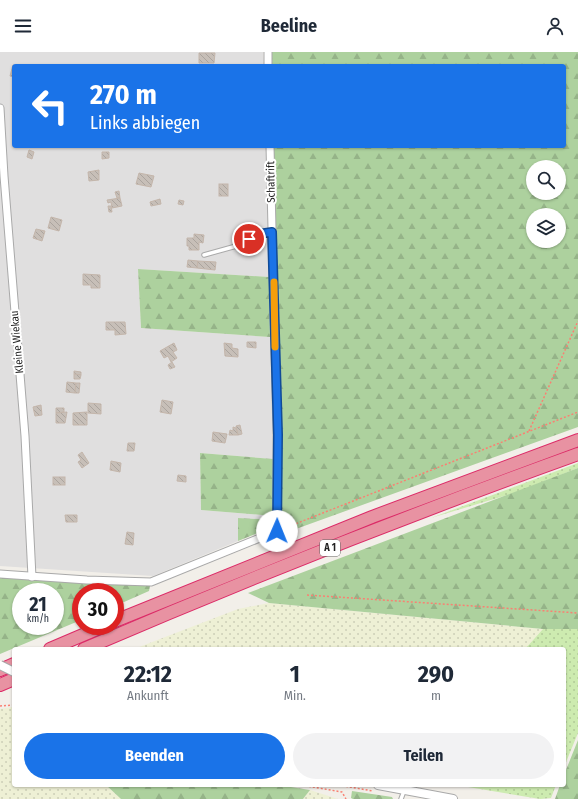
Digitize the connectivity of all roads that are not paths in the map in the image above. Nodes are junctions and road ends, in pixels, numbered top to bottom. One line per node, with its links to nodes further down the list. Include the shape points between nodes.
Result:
1 (268, 52): 2 (street)
2 (268, 64)
3 (0, 108): 10 (street, Kleine Wiekau, via 26,436)
4 (270, 148): 5 (street, Schaftrift)
5 (272, 232): 6 (lane, via 259,234 240,245); 10 (street, Schaftrift, via 278,435 277,531 151,582)
6 (204, 255)
7 (578, 440): 11 (highway, A 1, via 365,520)
8 (578, 454): 14 (highway, A 1, via 377,529)
9 (0, 574): 10 (street)
10 (32, 576)
11 (124, 617)
12 (83, 635): 13 (highway)
13 (55, 647)
14 (89, 647)
15 (0, 665): 18 (street, bridge)
16 (12, 665): 17 (highway)
17 (0, 670)
18 (12, 671)
19 (12, 680): 20 (highway)
20 (0, 685)
21 (388, 787): 22 (street)
22 (404, 790): 23 (lane); 24 (street)
23 (401, 799)
24 (453, 799)

